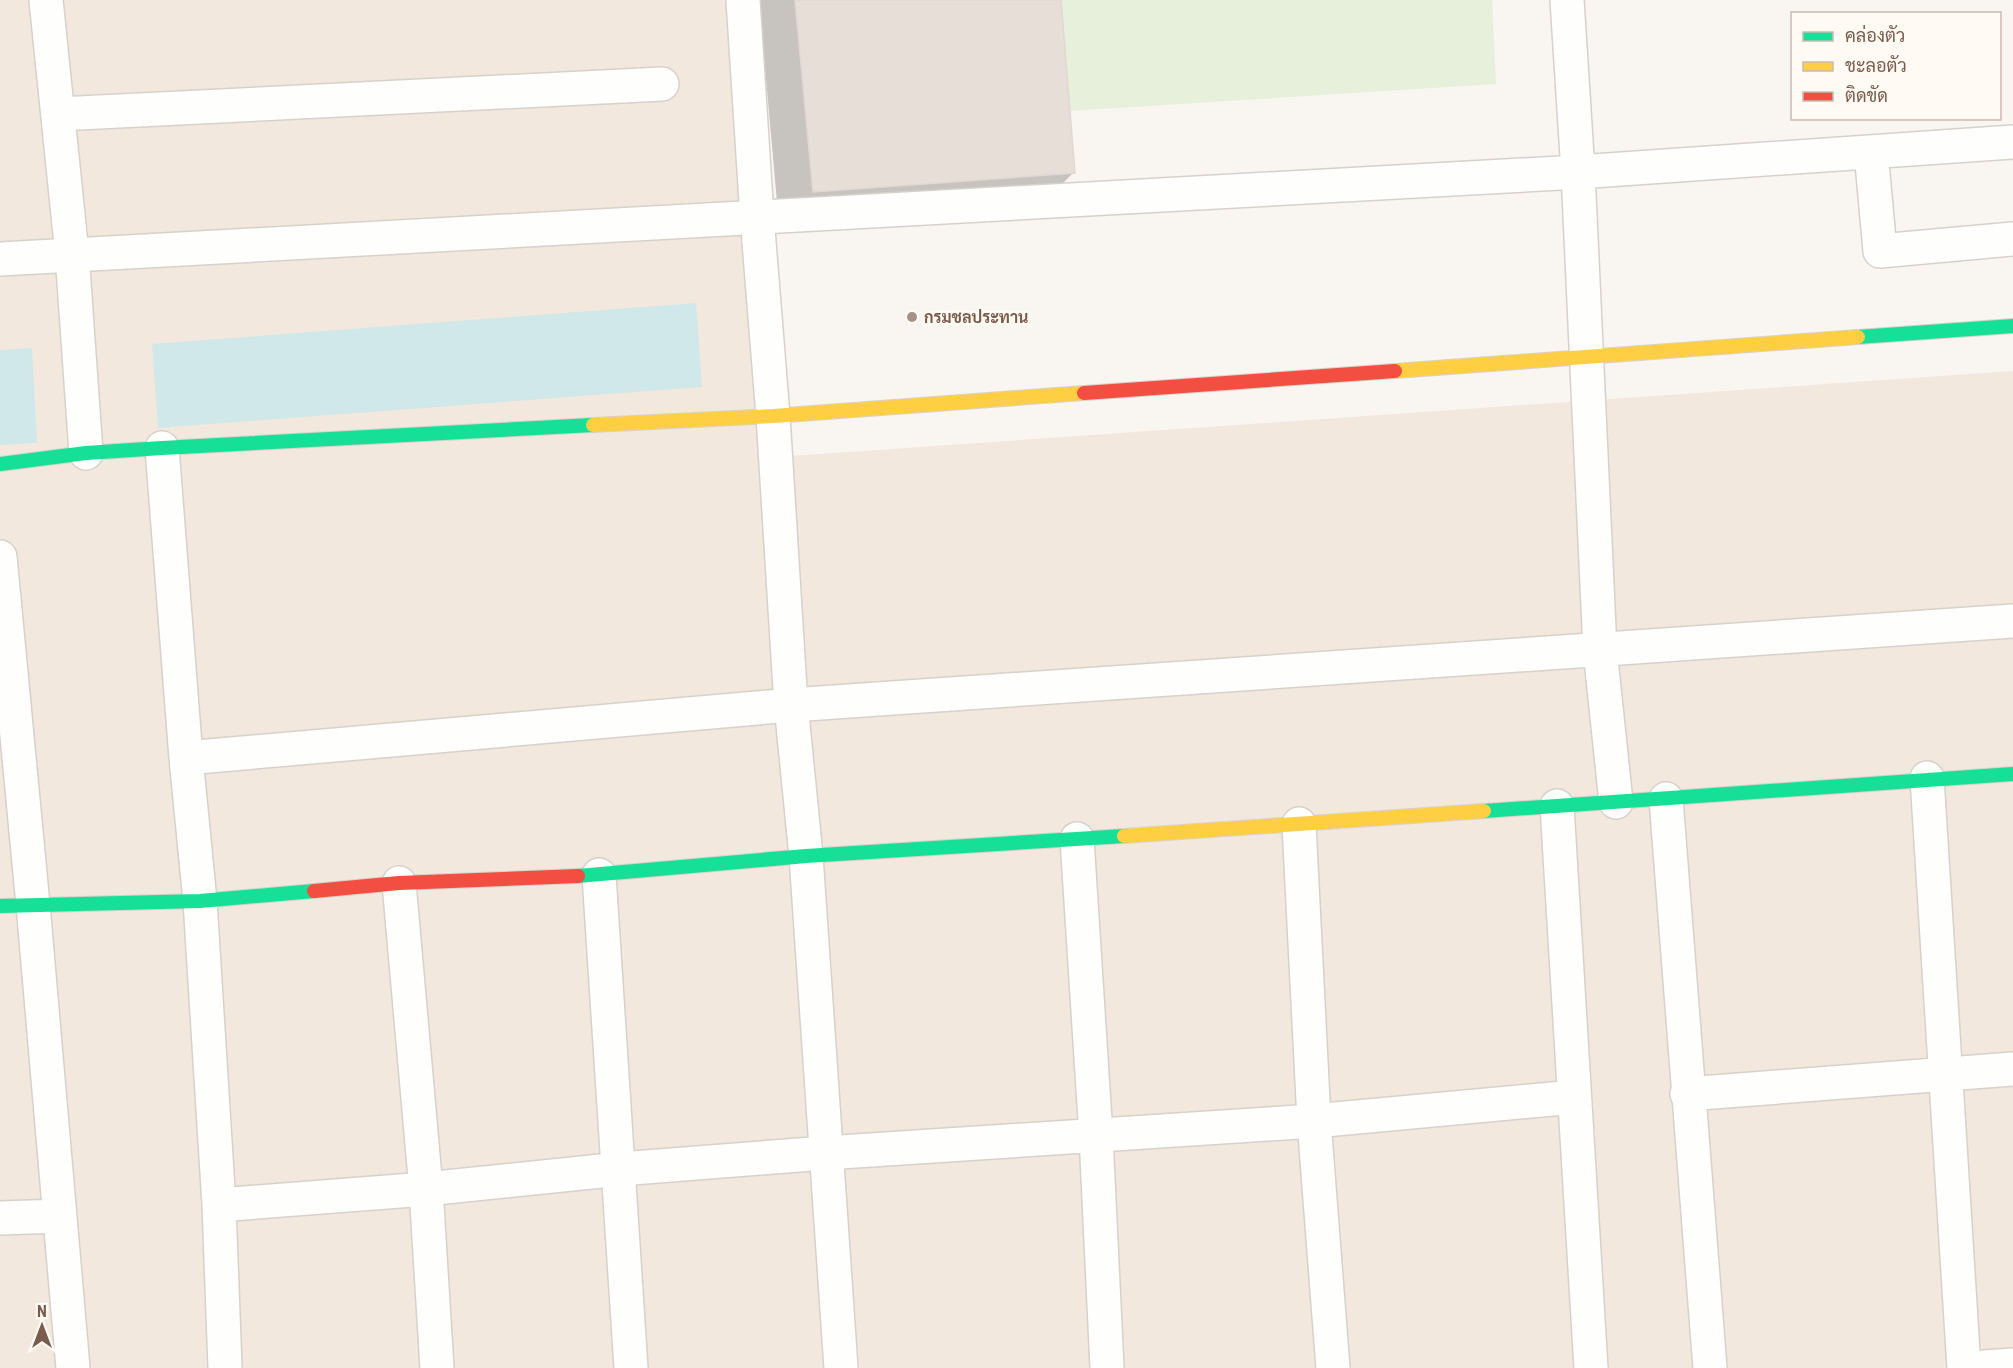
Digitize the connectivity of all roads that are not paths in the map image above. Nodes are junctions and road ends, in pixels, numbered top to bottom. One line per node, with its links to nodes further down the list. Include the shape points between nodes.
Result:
1 (46, 0): 5 (street)
2 (743, 0): 9 (street)
3 (1567, 0): 8 (street)
4 (662, 84): 5 (street)
5 (58, 114): 11 (street)
6 (2013, 142): 7 (street)
7 (1871, 152): 8 (street); 10 (street, via 1880,251)
8 (1578, 172): 9 (street); 14 (street)
9 (757, 217): 11 (street); 15 (street)
10 (2013, 239)
11 (72, 254): 12 (street); 17 (street)
12 (0, 259)
13 (2013, 326): 14 (street)
14 (1586, 358): 15 (street); 21 (street)
15 (773, 416): 16 (street); 22 (street)
16 (162, 448): 17 (street); 23 (street)
17 (86, 453): 18 (street)
18 (0, 464)
19 (0, 557): 24 (street)
20 (2013, 621): 21 (street)
21 (1600, 650): 22 (street); 28 (street)
22 (791, 705): 23 (street); 32 (street)
23 (186, 758): 35 (street)
24 (10, 764): 36 (street)
25 (2013, 774): 26 (street)
26 (1927, 778): 27 (street); 39 (street)
27 (1666, 799): 28 (street); 40 (street)
28 (1616, 802): 29 (street)
29 (1557, 806): 30 (street); 41 (street)
30 (1299, 824): 31 (street); 42 (street)
31 (1077, 839): 32 (street); 43 (street)
32 (806, 856): 33 (street); 44 (street)
33 (599, 875): 34 (street); 45 (street)
34 (399, 883): 35 (street); 46 (street)
35 (200, 901): 36 (street); 47 (street)
36 (33, 905): 37 (street); 48 (street)
37 (0, 906)
38 (2013, 1069): 39 (street)
39 (1945, 1072): 40 (street); 60 (street)
40 (1687, 1094): 59 (street)
41 (1574, 1097): 42 (street); 58 (street)
42 (1314, 1121): 43 (street); 57 (street)
43 (1096, 1136): 44 (street); 56 (street)
44 (825, 1153): 45 (street); 55 (street)
45 (620, 1169): 46 (street); 54 (street)
46 (426, 1189): 47 (street); 53 (street)
47 (219, 1205): 52 (street)
48 (59, 1216): 49 (street); 51 (street)
49 (0, 1218)
50 (2013, 1365): 60 (street)
51 (73, 1368)
52 (225, 1368)
53 (437, 1368)
54 (631, 1368)
55 (841, 1368)
56 (1107, 1368)
57 (1333, 1368)
58 (1591, 1368)
59 (1710, 1368)
60 (1966, 1368)

